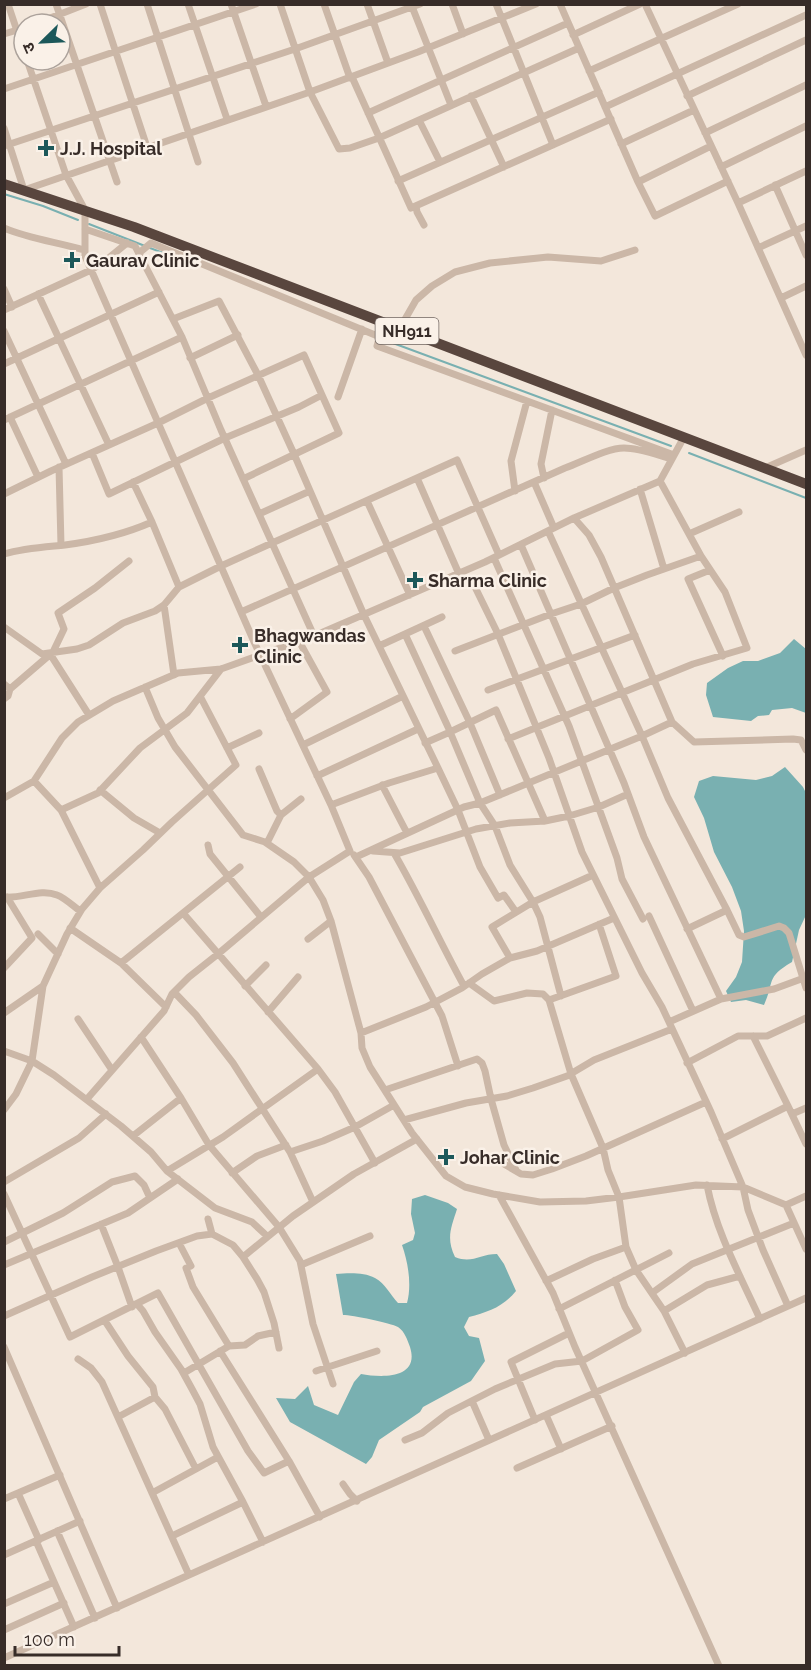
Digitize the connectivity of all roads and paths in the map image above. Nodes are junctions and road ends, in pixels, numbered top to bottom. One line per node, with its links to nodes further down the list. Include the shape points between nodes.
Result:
1 (86, 4): 18 (street)
2 (100, 4): 35 (street)
3 (147, 4): 27 (street)
4 (188, 4): 23 (street)
5 (255, 4): 17 (street)
6 (280, 4): 32 (street)
7 (324, 4): 25 (street)
8 (368, 4): 21 (street)
9 (420, 4): 16 (street)
10 (452, 4): 24 (street)
11 (496, 4): 20 (street)
12 (536, 4): 20 (street)
13 (560, 4): 22 (street)
14 (642, 4): 26 (street); 28 (street)
15 (738, 4): 28 (street)
16 (411, 6): 21 (street); 33 (street)
17 (232, 8): 23 (street); 36 (street)
18 (66, 12)
19 (807, 15): 42 (street)
20 (501, 19): 24 (street); 30 (street)
21 (373, 21): 25 (street); 37 (street)
22 (568, 23): 26 (street); 30 (street)
23 (195, 24): 27 (street); 43 (street)
24 (463, 34): 33 (street)
25 (334, 35): 32 (street); 44 (street)
26 (573, 35): 31 (street)
27 (158, 38): 35 (street); 48 (street)
28 (661, 39): 39 (street); 42 (street)
29 (807, 40): 53 (street)
30 (513, 47): 41 (street); 46 (street)
31 (579, 48): 39 (street); 41 (street)
32 (295, 49): 36 (street); 50 (street)
33 (428, 49): 37 (street); 46 (street)
34 (72, 50): 38 (street)
35 (116, 52): 38 (street); 54 (street)
36 (251, 63): 43 (street); 56 (street)
37 (388, 63): 44 (street)
38 (77, 64): 45 (street); 60 (street)
39 (589, 71): 51 (street)
40 (31, 72): 45 (street)
41 (523, 73): 52 (street); 61 (street)
42 (677, 74): 53 (street); 57 (street)
43 (212, 76): 48 (street); 62 (street)
44 (351, 77): 50 (street); 59 (street)
45 (33, 79): 49 (street); 67 (street)
46 (440, 80): 55 (street); 59 (street)
47 (807, 86): 69 (street)
48 (174, 88): 54 (street); 68 (street)
49 (4, 89)
50 (310, 92): 56 (street); 70 (street, via 339,148)
51 (599, 92): 57 (street); 61 (street)
52 (471, 96): 55 (street); 71 (street)
53 (687, 96): 58 (street)
54 (133, 103): 60 (street); 76 (street)
55 (451, 105): 64 (street)
56 (266, 106): 62 (street)
57 (605, 107): 63 (street)
58 (694, 110): 69 (street); 72 (street)
59 (368, 112): 70 (street)
60 (94, 116): 67 (street); 77 (street)
61 (543, 117): 71 (street); 74 (street)
62 (227, 119): 68 (street)
63 (611, 119): 72 (street); 74 (street)
64 (419, 120): 70 (street); 79 (street)
65 (807, 126): 81 (street)
66 (4, 128): 73 (street)
67 (51, 130): 73 (street); 83 (street)
68 (189, 133): 76 (street); 78 (street)
69 (705, 133): 75 (street)
70 (379, 138): 84 (street)
71 (491, 140): 79 (street); 80 (street)
72 (621, 144): 87 (street)
73 (7, 145): 90 (street)
74 (553, 145): 80 (street)
75 (711, 146): 81 (street); 87 (street)
76 (147, 147): 77 (street)
77 (110, 160): 83 (street); 86 (street)
78 (198, 162)
79 (440, 162): 84 (street)
80 (504, 167): 92 (street)
81 (721, 167): 85 (street)
82 (807, 171): 89 (street)
83 (66, 175): 90 (street); 93 (street)
84 (398, 181): 92 (street, via 411,208)
85 (728, 181): 87 (street, via 655,216); 91 (street)
86 (117, 182)
87 (638, 182)
88 (4, 184): 90 (highway, NH911)
89 (776, 185): 91 (street); 98 (street)
90 (24, 190): 93 (highway, NH911)
91 (738, 202): 100 (street)
92 (416, 206): 94 (street)
93 (85, 210): 97 (street); 114 (highway, NH911)
94 (424, 225)
95 (807, 226): 98 (street)
96 (4, 228): 101 (street)
97 (85, 229): 99 (street); 101 (street)
98 (796, 231): 100 (street); 104 (street)
99 (127, 243): 103 (street); 105 (street)
100 (758, 248): 110 (street)
101 (84, 250): 105 (street)
102 (635, 250): 115 (street, via 601,261 548,257 490,263 455,272 416,300)
103 (139, 253): 108 (street); 116 (street, via 151,243)
104 (807, 255)
105 (91, 270): 109 (street); 112 (street)
106 (807, 286): 110 (street)
107 (4, 289): 111 (street)
108 (159, 292): 112 (street); 113 (street)
109 (38, 294): 111 (street); 121 (street)
110 (781, 298): 122 (street)
111 (8, 308)
112 (110, 314): 121 (street); 126 (street)
113 (173, 319): 118 (street, via 219,301); 120 (street)
114 (384, 322): 115 (highway, NH911); 119 (street)
115 (400, 328): 139 (highway, NH911)
116 (362, 329): 119 (street); 131 (street)
117 (4, 331): 125 (street)
118 (238, 335): 124 (street); 128 (street)
119 (380, 336): 133 (street, via 377,346)
120 (182, 337): 124 (street); 126 (street)
121 (59, 339): 125 (street); 129 (street)
122 (804, 345): 123 (street)
123 (807, 355)
124 (190, 358): 132 (street)
125 (17, 359): 127 (street); 134 (street)
126 (130, 360): 129 (street); 138 (street)
127 (4, 364)
128 (258, 375): 130 (street, via 303,355); 132 (street); 136 (street)
129 (79, 384): 134 (street); 141 (street)
130 (322, 395): 136 (street); 144 (street, via 339,433)
131 (338, 397)
132 (208, 398): 138 (street); 140 (street)
133 (527, 401): 135 (street); 159 (street, via 511,460)
134 (38, 404): 137 (street); 147 (street)
135 (552, 410): 145 (street); 151 (street, via 541,464)
136 (277, 416): 140 (street); 144 (street)
137 (7, 419): 149 (street)
138 (158, 423): 141 (street); 146 (street)
139 (684, 437): 145 (street); 148 (highway, NH911)
140 (225, 438): 146 (street); 152 (street)
141 (109, 445): 143 (street)
142 (807, 450): 148 (street)
143 (92, 453): 147 (street); 155 (street, via 109,494)
144 (294, 454): 152 (street); 158 (street)
145 (673, 457): 151 (street, via 624,448 604,452); 153 (street)
146 (175, 462): 155 (street); 179 (street)
147 (63, 466): 149 (street); 172 (street)
148 (765, 468): 156 (highway, NH911)
149 (38, 477): 160 (street)
150 (417, 478): 161 (street); 162 (street, via 458,460); 168 (street)
151 (544, 478): 154 (street)
152 (243, 479): 164 (street)
153 (660, 481): 157 (street); 170 (street)
154 (534, 482): 159 (street); 169 (street)
155 (133, 483): 167 (street)
156 (807, 484)
157 (640, 489): 165 (street); 181 (street)
158 (310, 491): 164 (street); 166 (street)
159 (515, 491): 162 (street)
160 (4, 494)
161 (367, 501): 166 (street); 174 (street)
162 (478, 507): 168 (street); 177 (street)
163 (739, 512): 170 (street)
164 (259, 514): 171 (street)
165 (574, 518): 169 (street); 186 (street, via 589,535)
166 (323, 521): 171 (street); 180 (street)
167 (152, 522): 172 (street, via 97,540); 184 (street)
168 (437, 525): 174 (street); 183 (street)
169 (551, 530): 173 (street); 189 (street)
170 (689, 534): 176 (street)
171 (272, 543): 179 (street); 187 (street)
172 (61, 545): 175 (street)
173 (521, 545): 177 (street); 192 (street)
174 (388, 546): 180 (street); 188 (street)
175 (4, 554)
176 (701, 556): 181 (street); 182 (street)
177 (497, 557): 183 (street); 195 (street)
178 (129, 561): 206 (street, via 58,613 64,629)
179 (221, 566): 184 (street); 191 (street)
180 (343, 567): 187 (street); 193 (street)
181 (664, 569): 186 (street)
182 (710, 570): 208 (street, via 688,579); 208 (street, via 725,592 747,648)
183 (459, 574): 188 (street)
184 (179, 587): 190 (street)
185 (475, 587): 199 (street)
186 (614, 588): 189 (street); 200 (street)
187 (293, 590): 191 (street); 201 (street)
188 (410, 595): 193 (street)
189 (581, 604): 192 (street); 204 (street)
190 (164, 605): 206 (street, via 123,622 89,645); 212 (street)
191 (241, 612): 207 (street)
192 (551, 614): 195 (street); 209 (street)
193 (364, 615): 201 (street); 203 (street)
194 (442, 617): 196 (street)
195 (523, 625): 199 (street); 211 (street)
196 (424, 626): 198 (street); 227 (street)
197 (5, 628): 206 (street, via 42,654)
198 (405, 634): 203 (street); 231 (street)
199 (498, 634): 205 (street); 213 (street)
200 (635, 635): 204 (street); 214 (street)
201 (314, 636): 202 (street)
202 (299, 641): 207 (street); 225 (street, via 327,692)
203 (379, 646): 220 (street)
204 (602, 649): 209 (street); 218 (street)
205 (454, 651)
206 (53, 652): 215 (street); 223 (street, via 52,657)
207 (260, 655): 210 (street); 225 (street)
208 (723, 656): 214 (street)
209 (571, 659): 211 (street); 222 (street)
210 (221, 669): 212 (street); 219 (street)
211 (543, 670): 213 (street); 224 (street)
212 (174, 675): 216 (street)
213 (516, 679): 217 (street); 228 (street)
214 (654, 680): 218 (street); 226 (street)
215 (7, 686): 221 (street, via 8,696)
216 (145, 687): 223 (street); 229 (street)
217 (488, 690)
218 (622, 694): 222 (street); 233 (street)
219 (200, 696): 229 (street, via 187,713); 237 (street)
220 (403, 696): 230 (street); 236 (street)
221 (4, 699)
222 (591, 706): 224 (street); 238 (street)
223 (88, 715): 245 (street, via 62,738)
224 (565, 716): 228 (street); 240 (street)
225 (290, 719): 236 (street)
226 (672, 722): 233 (street); 239 (street, via 694,742 793,739 801,740)
227 (470, 723): 231 (street); 234 (street, via 496,710); 251 (street)
228 (536, 728): 234 (street); 243 (street)
229 (165, 729): 248 (street); 249 (street, via 140,747)
230 (418, 729): 235 (street); 244 (street)
231 (450, 732): 235 (street); 254 (street)
232 (259, 733): 237 (street)
233 (642, 736): 238 (street); 279 (street, via 668,798)
234 (508, 739): 246 (street)
235 (425, 742): 241 (street)
236 (303, 746): 244 (street)
237 (227, 748): 248 (street, via 236,765)
238 (610, 750): 240 (street); 250 (street)
239 (807, 750)
240 (582, 761): 243 (street); 256 (street)
241 (438, 768): 247 (street); 258 (street)
242 (259, 769): 259 (street)
243 (555, 772): 246 (street); 260 (street)
244 (317, 776): 255 (street)
245 (34, 781): 252 (street); 257 (street)
246 (528, 784): 251 (street); 261 (street)
247 (382, 785): 255 (street); 265 (street)
248 (209, 789): 264 (street); 266 (street, via 243,835)
249 (100, 790): 257 (street); 264 (street)
250 (628, 794): 256 (street); 288 (street)
251 (500, 795): 254 (street)
252 (4, 798)
253 (302, 799): 259 (street)
254 (480, 803): 258 (street); 262 (street)
255 (331, 805): 269 (street)
256 (599, 807): 260 (street); 310 (street, via 622,879 646,917)
257 (61, 810): 276 (street)
258 (458, 810): 263 (street); 265 (street)
259 (281, 815): 266 (street)
260 (569, 816): 261 (street); 273 (street)
261 (545, 821): 262 (street)
262 (495, 826): 263 (street); 278 (street, via 510,865)
263 (466, 832): 270 (street); 281 (street, via 498,898 504,895)
264 (160, 833): 276 (street)
265 (407, 833): 268 (street)
266 (267, 843): 275 (street)
267 (208, 845): 274 (street, via 210,854)
268 (370, 850): 270 (street); 271 (street)
269 (350, 851): 271 (street); 275 (street)
270 (394, 853): 300 (street)
271 (356, 857): 308 (street)
272 (240, 867): 274 (street)
273 (593, 875): 278 (street); 284 (street)
274 (228, 877): 282 (street); 283 (street)
275 (309, 877): 283 (street); 285 (street)
276 (100, 888): 280 (street)
277 (6, 897): 280 (street, via 56,895); 297 (street, via 32,938)
278 (533, 902): 281 (street); 291 (street)
279 (727, 910): 288 (street); 299 (street, via 744,937 779,926 784,928)
280 (80, 911): 287 (street)
281 (516, 912): 294 (street, via 492,927)
282 (183, 913): 293 (street); 295 (street)
283 (261, 917): 293 (street)
284 (614, 918): 286 (street); 315 (street)
285 (331, 921): 290 (street); 316 (street)
286 (599, 924): 291 (street); 305 (street, via 616,976)
287 (70, 928): 292 (street); 295 (street)
288 (687, 929): 306 (street)
289 (38, 934): 292 (street)
290 (308, 939)
291 (549, 946): 294 (street); 305 (street)
292 (58, 954): 301 (street)
293 (218, 954): 302 (street); 304 (street)
294 (510, 958): 300 (street)
295 (121, 963): 309 (street)
296 (266, 965): 302 (street)
297 (4, 968)
298 (298, 977): 311 (street)
299 (804, 978): 303 (street); 306 (street, via 774,989)
300 (467, 984): 307 (street, via 494,1001 527,993 543,994); 308 (street)
301 (43, 986): 312 (street); 320 (street)
302 (245, 986): 311 (street)
303 (807, 988)
304 (174, 992): 309 (street); 334 (street, via 234,1063)
305 (561, 996): 307 (street)
306 (721, 999): 310 (street)
307 (549, 1000): 325 (street)
308 (435, 1002): 316 (street); 322 (street)
309 (166, 1007): 318 (street)
310 (693, 1011): 315 (street)
311 (268, 1012): 323 (street)
312 (4, 1013)
313 (78, 1018): 324 (street)
314 (807, 1018): 317 (street, via 767,1036)
315 (670, 1026): 321 (street); 325 (street)
316 (361, 1033): 326 (street, via 366,1058)
317 (753, 1036): 321 (street, via 738,1036); 332 (street)
318 (141, 1037): 324 (street); 327 (street)
319 (4, 1051): 320 (street)
320 (32, 1061): 329 (street); 335 (street)
321 (687, 1063): 330 (street)
322 (458, 1066): 326 (street); 328 (street, via 477,1059 485,1071)
323 (318, 1069): 334 (street); 339 (street)
324 (112, 1070): 329 (street)
325 (571, 1074): 328 (street); 346 (street)
326 (385, 1090): 331 (street)
327 (181, 1098): 340 (street); 344 (street)
328 (491, 1098): 338 (street); 351 (street, via 504,1145)
329 (87, 1099): 336 (street)
330 (706, 1102): 342 (street); 346 (street)
331 (394, 1105): 338 (street); 339 (street)
332 (788, 1106): 337 (street); 342 (street)
333 (807, 1108): 337 (street)
334 (262, 1109): 344 (street); 345 (street)
335 (4, 1110)
336 (106, 1114): 340 (street); 354 (street, via 79,1138)
337 (792, 1114): 343 (street)
338 (404, 1120): 341 (street)
339 (355, 1127): 347 (street); 348 (street)
340 (133, 1136): 350 (street)
341 (417, 1139): 348 (street); 358 (street, via 446,1176 465,1187)
342 (722, 1139): 356 (street)
343 (807, 1144)
344 (209, 1145): 350 (street); 352 (street)
345 (286, 1145): 347 (street); 352 (street, via 257,1156)
346 (603, 1148): 351 (street, via 552,1170 533,1175); 360 (street)
347 (290, 1152): 362 (street)
348 (375, 1163): 362 (street)
349 (504, 1164): 351 (street)
350 (167, 1171): 353 (street)
351 (517, 1172)
352 (232, 1173): 367 (street)
353 (178, 1179): 361 (street); 370 (street, via 215,1208 252,1222)
354 (4, 1182)
355 (707, 1185): 356 (street); 360 (street); 377 (street)
356 (743, 1187): 363 (street); 372 (street)
357 (4, 1194): 368 (street)
358 (499, 1195): 360 (street, via 540,1202); 387 (street)
359 (807, 1196): 363 (street)
360 (619, 1197): 376 (street)
361 (150, 1198): 366 (street); 368 (street, via 135,1176 112,1182)
362 (313, 1202): 367 (street)
363 (786, 1205): 365 (street)
364 (208, 1219): 369 (street)
365 (795, 1223): 372 (street); 375 (street)
366 (101, 1224): 379 (street); 383 (street)
367 (279, 1227): 370 (street); 382 (street)
368 (22, 1234): 373 (street); 379 (street)
369 (212, 1234): 374 (street); 380 (street, via 233,1245)
370 (267, 1236): 380 (street)
371 (370, 1236): 382 (street)
372 (758, 1237): 377 (street); 392 (street)
373 (4, 1242)
374 (179, 1243): 383 (street); 400 (street, via 193,1287)
375 (806, 1244)
376 (626, 1247): 384 (street); 387 (street)
377 (728, 1249): 385 (street); 388 (street, via 692,1264)
378 (669, 1253): 384 (street)
379 (31, 1254): 381 (street); 389 (street)
380 (243, 1257): 398 (street, via 264,1292)
381 (4, 1265)
382 (301, 1265): 409 (street)
383 (118, 1267): 389 (street); 391 (street)
384 (636, 1270): 386 (street); 388 (street)
385 (740, 1276): 394 (street, via 707,1285); 396 (street)
386 (615, 1280): 393 (street); 407 (street, via 638,1330)
387 (546, 1281): 393 (street)
388 (652, 1293): 394 (street)
389 (50, 1296): 395 (street); 397 (street, via 70,1337)
390 (807, 1298): 392 (street)
391 (134, 1305): 397 (street); 408 (street, via 158,1293); 411 (street, via 143,1311)
392 (788, 1306): 396 (street)
393 (559, 1309): 399 (street)
394 (664, 1311): 405 (street)
395 (4, 1316)
396 (760, 1318): 405 (street)
397 (105, 1321): 415 (street, via 153,1387)
398 (276, 1332): 400 (street, via 258,1336 245,1345); 402 (street)
399 (569, 1333): 407 (street); 412 (street, via 511,1362)
400 (228, 1346): 403 (street)
401 (4, 1347): 428 (street)
402 (279, 1348)
403 (220, 1351): 408 (street); 425 (street)
404 (377, 1351): 409 (street)
405 (685, 1353): 414 (street)
406 (78, 1359): 418 (street, via 102,1382)
407 (582, 1361): 412 (street, via 555,1364); 414 (street)
408 (198, 1363): 411 (street); 425 (street, via 264,1473)
409 (327, 1367): 410 (street); 413 (street)
410 (316, 1371)
411 (184, 1373): 424 (street, via 200,1404)
412 (518, 1379): 416 (street); 419 (street)
413 (333, 1384)
414 (597, 1392): 417 (street); 420 (street)
415 (155, 1397): 418 (street); 427 (street)
416 (472, 1401): 421 (street); 422 (street)
417 (546, 1415): 419 (street); 423 (street)
418 (118, 1417): 431 (street)
419 (535, 1420): 422 (street)
420 (612, 1426): 423 (street); 451 (street)
421 (405, 1440)
422 (489, 1440): 433 (street)
423 (561, 1449): 426 (street)
424 (218, 1457): 427 (street); 434 (street)
425 (289, 1461): 435 (street)
426 (516, 1468)
427 (196, 1469): 431 (street)
428 (60, 1475): 430 (street); 436 (street)
429 (343, 1484): 433 (street)
430 (18, 1493): 432 (street); 439 (street)
431 (152, 1493): 438 (street)
432 (4, 1499)
433 (357, 1501): 435 (street)
434 (243, 1502): 438 (street); 440 (street)
435 (320, 1517): 440 (street)
436 (80, 1521): 437 (street); 446 (street)
437 (57, 1532): 439 (street); 447 (street)
438 (172, 1536): 442 (street)
439 (37, 1540): 441 (street); 443 (street)
440 (263, 1542): 442 (street)
441 (4, 1555)
442 (189, 1575): 446 (street)
443 (54, 1582): 444 (street); 445 (street)
444 (64, 1603): 448 (street); 449 (street)
445 (4, 1604)
446 (117, 1608): 447 (street)
447 (95, 1618): 448 (street)
448 (74, 1627): 450 (street)
449 (4, 1630)
450 (5, 1656)
451 (719, 1665)

